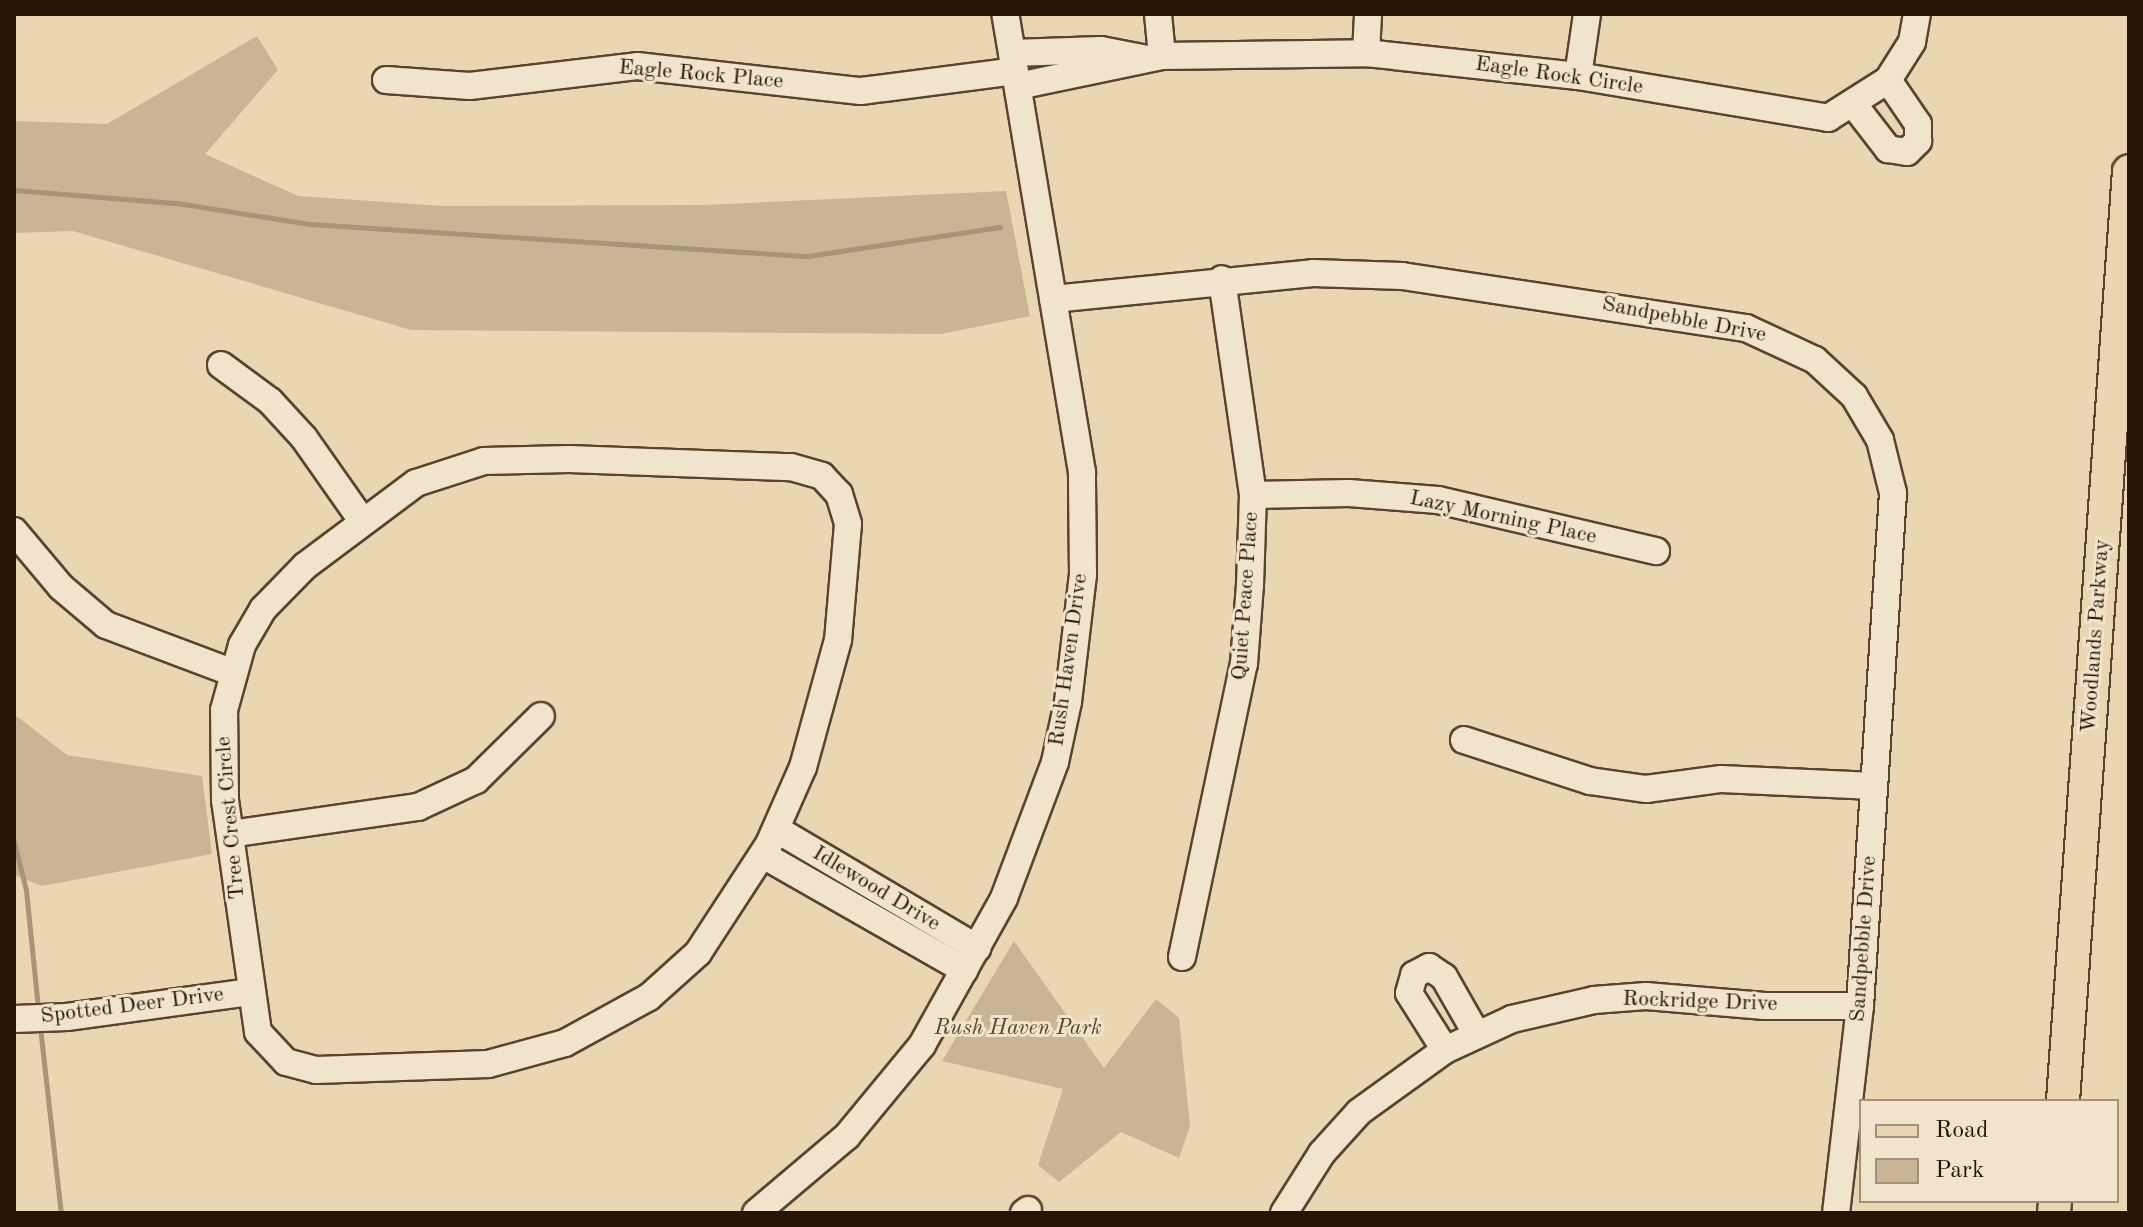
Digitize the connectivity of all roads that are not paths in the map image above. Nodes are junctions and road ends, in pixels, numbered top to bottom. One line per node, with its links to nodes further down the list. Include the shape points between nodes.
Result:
1 (1005, 14): 8 (street, Rush Haven Drive)
2 (1158, 14): 7 (street)
3 (1368, 14): 6 (street)
4 (1587, 14): 9 (street)
5 (1917, 14): 11 (street, Eagle Rock Circle, via 1912,42)
6 (1366, 53): 7 (street, Eagle Rock Circle); 9 (street, Eagle Rock Circle)
7 (1152, 57): 8 (street, Eagle Rock Circle, via 1100,72)
8 (1015, 70): 10 (street, Eagle Rock Place, via 861,91 637,66 470,86); 15 (street, Rush Haven Drive)
9 (1578, 76): 12 (street, Eagle Rock Circle, via 1828,118)
10 (386, 80)
11 (1888, 80): 12 (street, Eagle Rock Circle); 12 (street, via 1918,124 1918,141 1907,152 1888,149)
12 (1854, 105)
13 (2129, 171): 35 (main road, Woodlands Parkway)
14 (1222, 279): 15 (street, Sandpebble Drive); 17 (street, Quiet Peace Place); 24 (street, Sandpebble Drive, via 1313,273 1490,287 1746,328 1815,360 1861,407 1880,440 1891,480)
15 (1053, 299): 29 (street, Rush Haven Drive, via 1082,472 1085,525 1078,630 1055,762 1004,898)
16 (221, 365): 18 (street, via 270,401 304,438)
17 (1253, 495): 20 (street, Lazy Morning Place, via 1349,493 1438,500); 28 (street, Quiet Peace Place, via 1244,664)
18 (361, 519): 21 (street, Tree Crest Circle, via 263,609); 25 (street, Tree Crest Circle, via 416,483 484,461 742,463 822,476 839,494 848,524 845,594 825,698)
19 (14, 531): 21 (street, via 75,601 106,625)
20 (1656, 551)
21 (231, 672): 26 (street, Tree Crest Circle, via 222,743)
22 (541, 716): 26 (street, via 476,780 418,807)
23 (1464, 740): 24 (street, via 1590,781 1646,789 1721,779)
24 (1874, 786): 31 (street, Sandpebble Drive)
25 (776, 829): 27 (street, Tree Crest Circle); 29 (street, Idlewood Drive)
26 (230, 834): 30 (street, Tree Crest Circle)
27 (763, 855): 29 (street, Idlewood Drive); 30 (street, Tree Crest Circle, via 713,932 676,974 619,1016 540,1053 488,1064 316,1070 286,1062 258,1032)
28 (1182, 957)
29 (971, 959): 36 (street, Rush Haven Drive, via 922,1045 871,1110 819,1164)
30 (249, 992): 32 (street, Spotted Deer Drive)
31 (1860, 1006): 33 (street, Rockridge Drive, via 1765,1006 1646,996 1536,1012); 38 (street, Sandpebble Drive)
32 (33, 1019)
33 (1476, 1033): 34 (street, Rockridge Drive); 34 (street, via 1444,977 1429,967 1414,975 1409,993)
34 (1445, 1050): 37 (street, Rockridge Drive, via 1359,1112 1322,1153)
35 (2063, 1099)
36 (756, 1213)
37 (1284, 1213)
38 (1836, 1213)

